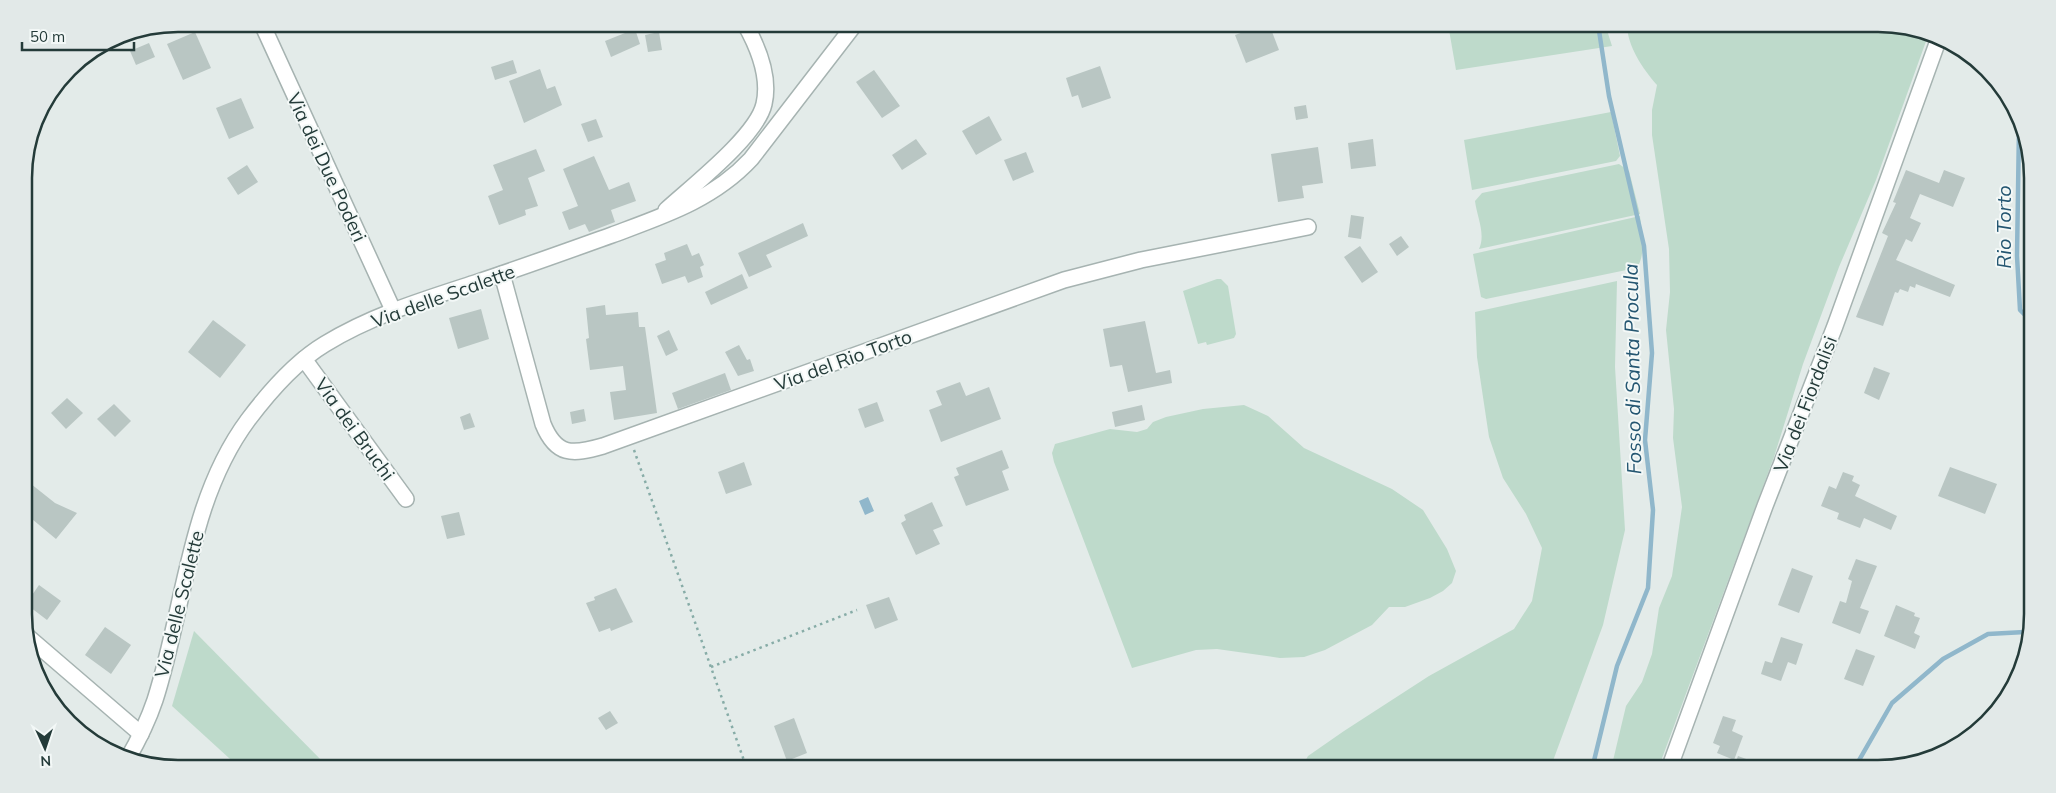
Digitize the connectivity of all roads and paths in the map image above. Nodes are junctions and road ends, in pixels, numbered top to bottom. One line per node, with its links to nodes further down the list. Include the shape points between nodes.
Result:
1 (266, 32): 8 (street, Via dei Due Poderi)
2 (748, 32): 5 (street, via 762,68 765,95 762,110 742,139)
3 (849, 32): 5 (street, Via delle Scalette, via 735,176 706,197)
4 (1936, 45): 18 (street, Via dei Fiordalisi)
5 (658, 218): 7 (street, Via delle Scalette)
6 (1308, 227): 10 (street, Via del Rio Torto, via 1141,260 1064,280)
7 (502, 274): 8 (street, Via delle Scalette); 10 (street, Via del Rio Torto, via 540,416 552,442 565,451 575,452)
8 (393, 310): 9 (street, Via delle Scalette, via 325,344)
9 (304, 359): 11 (street, Via dei Bruchi); 15 (street, Via delle Scalette, via 249,418 214,477 200,520 157,695)
10 (630, 436): 14 (path)
11 (406, 499)
12 (857, 610): 14 (path)
13 (35, 643): 15 (street)
14 (711, 667): 17 (path)
15 (141, 734): 16 (street, Via delle Scalette)
16 (131, 753)
17 (744, 760)
18 (1672, 760)

